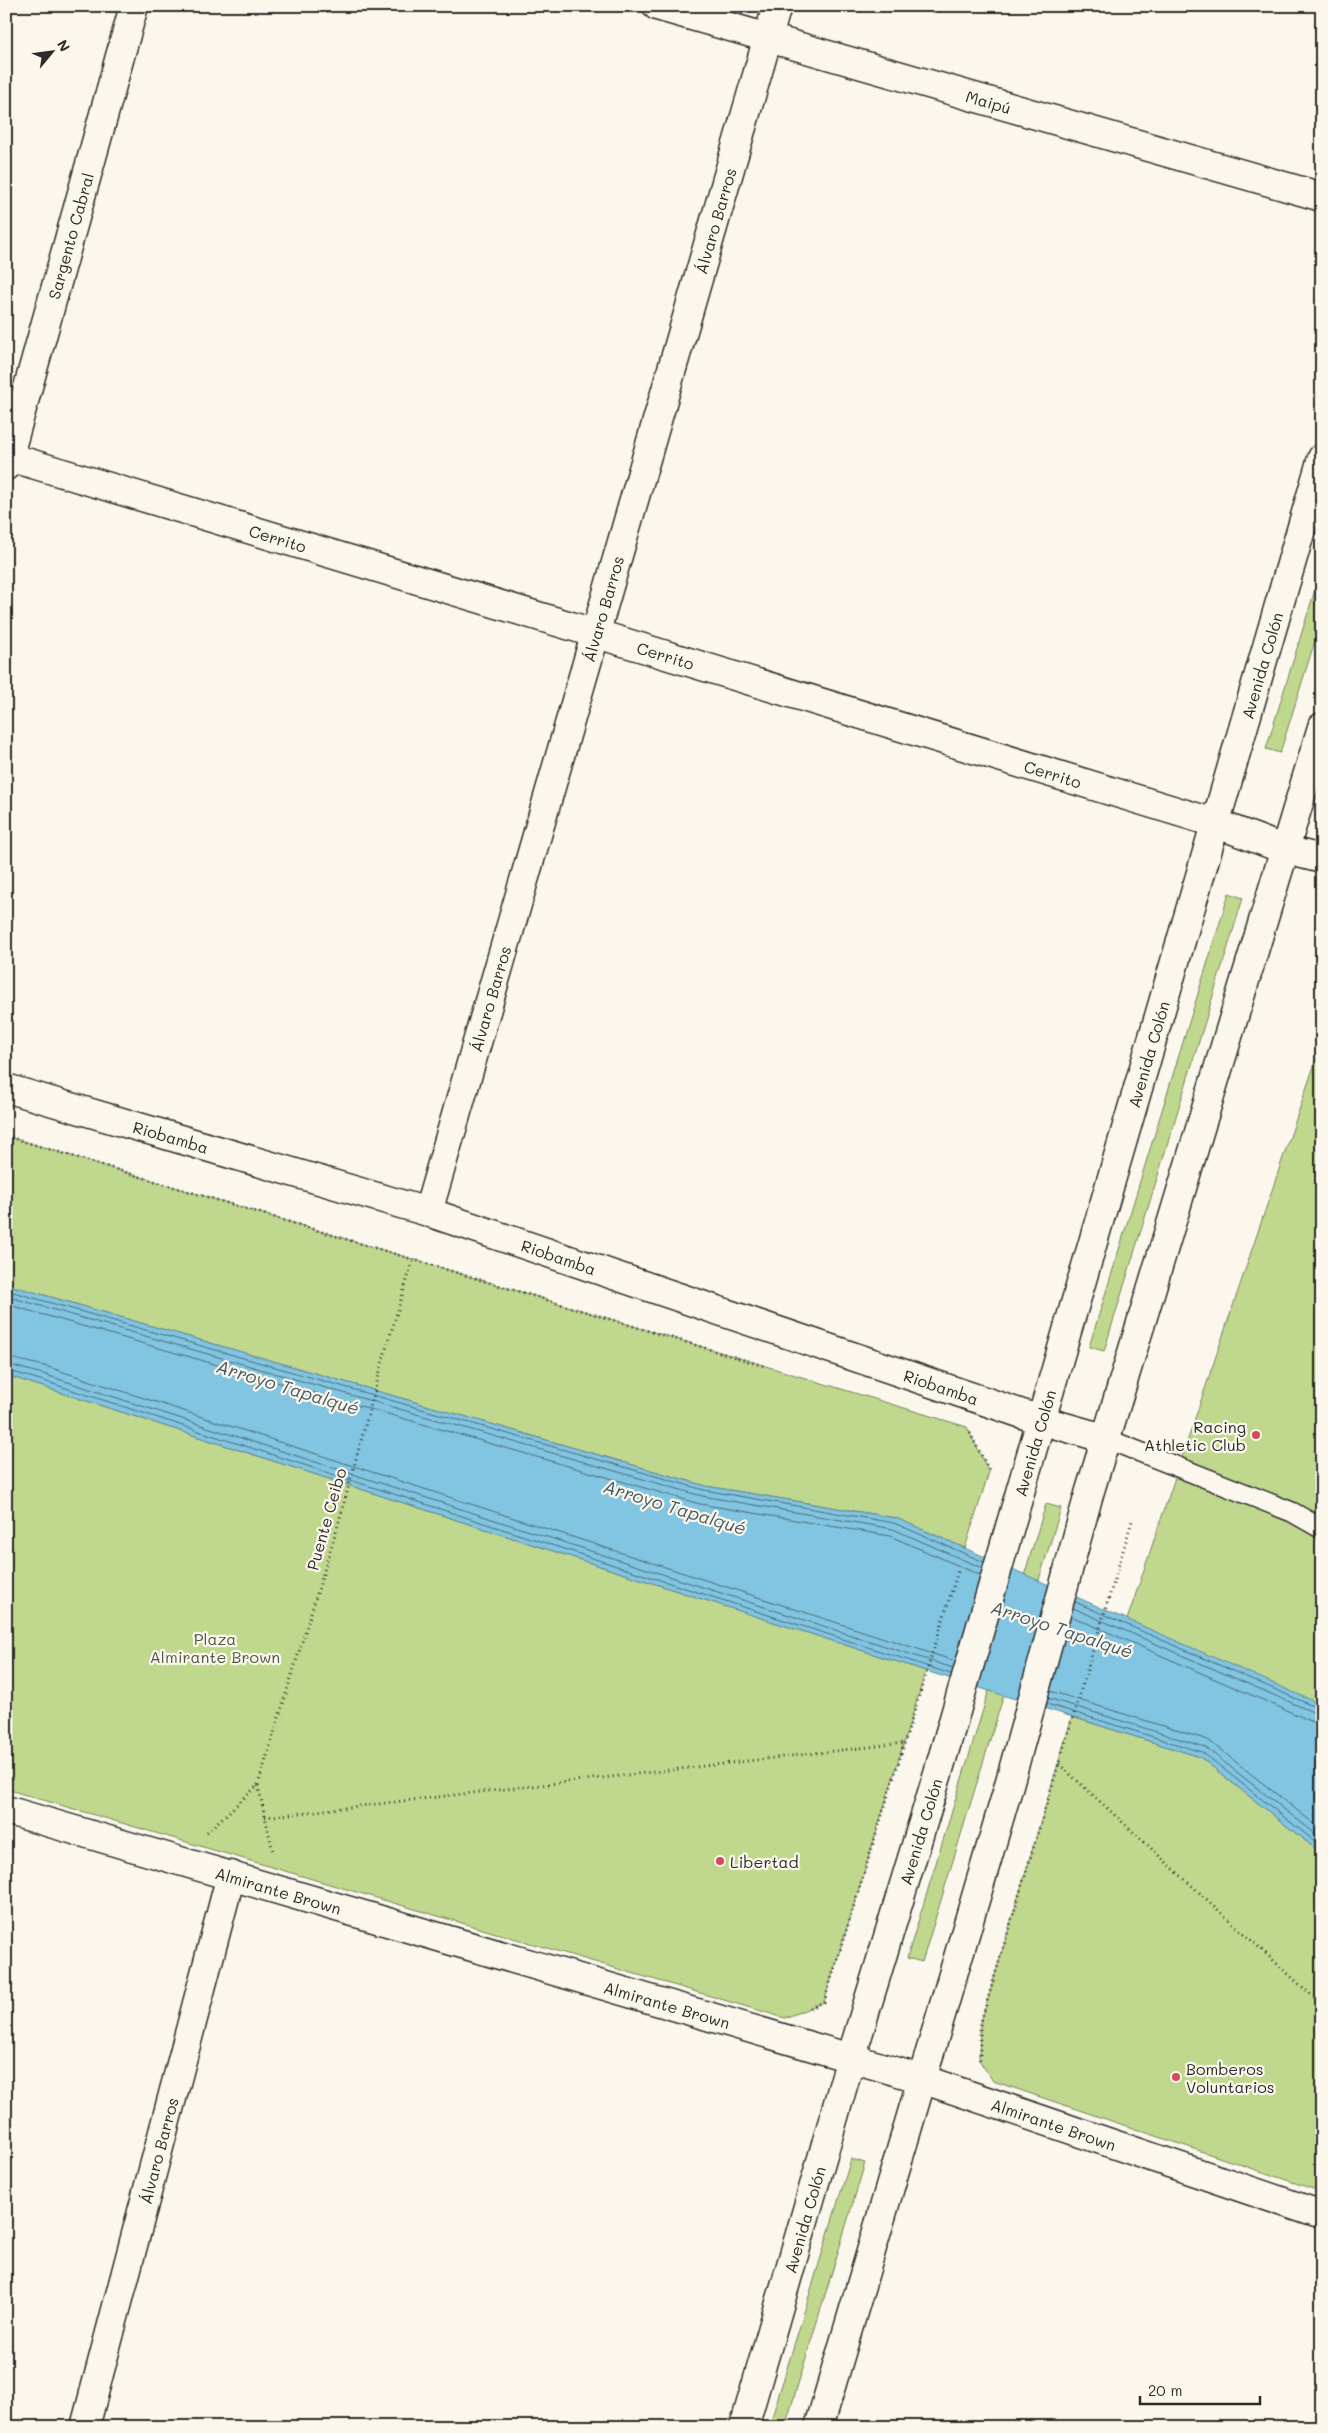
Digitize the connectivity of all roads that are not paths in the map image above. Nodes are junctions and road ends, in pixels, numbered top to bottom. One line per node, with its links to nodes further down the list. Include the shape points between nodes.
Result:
1 (134, 6): 7 (street, Sargento Cabral)
2 (656, 6): 4 (street, Maipú)
3 (777, 6): 4 (street, Álvaro Barros)
4 (767, 38): 5 (street, Maipú); 8 (street, Álvaro Barros)
5 (1322, 197)
6 (1322, 458): 10 (street, Avenida Colón)
7 (7, 459): 8 (street, Cerrito)
8 (594, 633): 10 (street, Cerrito); 14 (street, Álvaro Barros)
9 (1322, 727): 11 (street)
10 (1215, 823): 11 (street, Cerrito); 15 (street, Avenida Colón)
11 (1286, 850): 12 (street, Cerrito); 16 (street)
12 (1322, 859)
13 (6, 1088): 14 (street, Riobamba)
14 (428, 1212): 15 (street, Riobamba)
15 (1040, 1420): 16 (street, Riobamba); 20 (street, Avenida Colón)
16 (1107, 1440): 17 (lane, via 1292,1512); 21 (street)
17 (1322, 1529)
18 (6, 1810): 19 (street, Almirante Brown)
19 (231, 1875): 20 (street, Almirante Brown); 23 (street, Álvaro Barros)
20 (851, 2058): 21 (street, Almirante Brown); 24 (street, Avenida Colón)
21 (922, 2079): 22 (street, Almirante Brown); 25 (street)
22 (1322, 2215)
23 (85, 2427)
24 (744, 2427)
25 (819, 2427)

